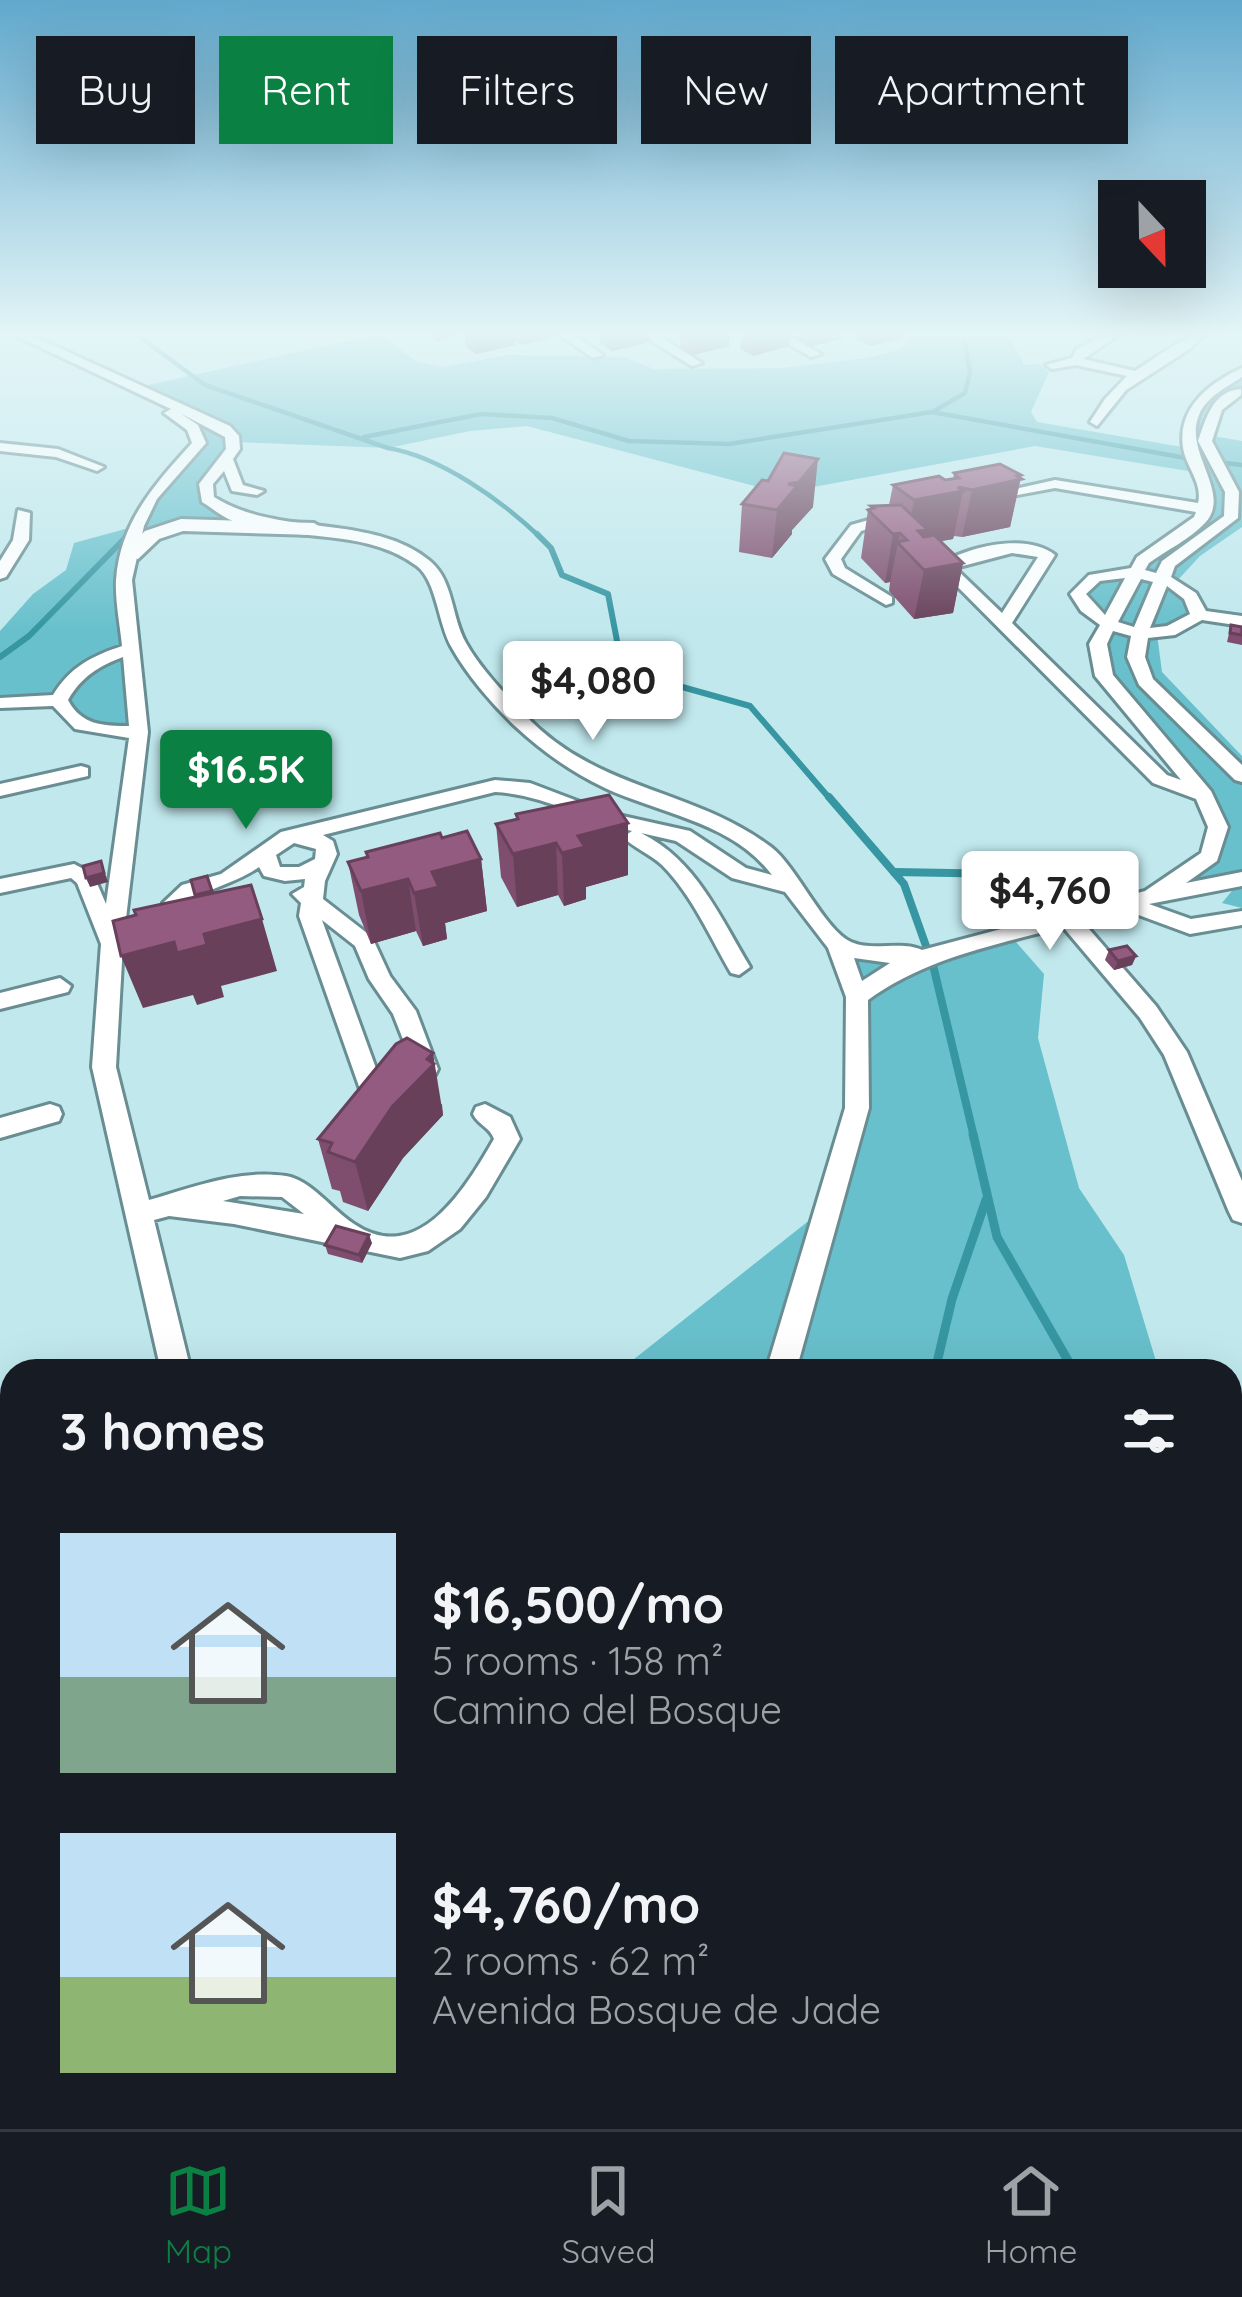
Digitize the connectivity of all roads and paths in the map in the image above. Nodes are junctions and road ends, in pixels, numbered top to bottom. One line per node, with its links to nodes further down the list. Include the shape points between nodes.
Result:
1 (194, 431): 15 (street, via 195,450 152,497)
2 (224, 431): 6 (street, via 234,442)
3 (1191, 431): 11 (street)
4 (1208, 431): 10 (street, via 1205,441)
5 (0, 447): 7 (street)
6 (226, 460): 8 (street, via 237,488); 14 (street, via 206,484 218,509)
7 (97, 467)
8 (257, 491)
9 (971, 500): 11 (street, via 1054,484)
10 (1234, 501): 11 (street); 18 (street, via 1231,518)
11 (1207, 503): 16 (street, via 1191,530)
12 (925, 510): 21 (street, via 856,528 833,560)
13 (23, 513): 17 (street, via 22,539)
14 (314, 530): 15 (main road, via 181,526 152,535); 44 (street, via 381,541 423,563 437,578 461,650 519,720 614,785 707,817 767,854)
15 (131, 555): 27 (street, via 124,580)
16 (1135, 573): 18 (street); 20 (street, via 1106,574); 25 (street)
17 (0, 574)
18 (1159, 578): 22 (street, via 1197,601); 26 (street)
19 (1048, 579): 20 (street); 24 (street); 24 (street, via 1042,549 946,566)
20 (1080, 587): 25 (street, via 1085,609)
21 (886, 600)
22 (1199, 615): 23 (street); 26 (street, via 1188,626)
23 (1242, 621)
24 (1004, 622): 36 (street, via 1160,778)
25 (1106, 623): 26 (street); 36 (street, via 1098,644 1104,676)
26 (1140, 632): 33 (street, via 1136,657 1145,681)
27 (130, 649): 28 (street, via 69,679); 30 (street)
28 (59, 700): 29 (street); 30 (street, via 81,727)
29 (0, 703)
30 (139, 731): 48 (street)
31 (81, 772): 34 (street)
32 (0, 774): 34 (street, via 26,770)
33 (1242, 776)
34 (44, 781): 35 (street)
35 (0, 790)
36 (1204, 795): 45 (street, via 1218,827 1210,856)
37 (571, 808): 38 (street, via 523,787 495,786); 44 (street, via 683,836 739,873); 54 (street, via 658,846)
38 (361, 815): 39 (street); 40 (street)
39 (288, 837): 40 (street, via 304,836); 41 (street)
40 (325, 854): 41 (street, via 299,875); 46 (street)
41 (273, 867): 46 (street); 48 (street, via 232,896)
42 (1242, 878): 45 (street)
43 (0, 886): 51 (street, via 74,871 86,879)
44 (796, 888): 52 (street)
45 (1152, 896): 47 (street); 49 (street)
46 (310, 900): 58 (street, via 364,942); 59 (street)
47 (1126, 903): 49 (street, via 1190,927); 50 (street)
48 (146, 908): 51 (street)
49 (1242, 914)
50 (1068, 918): 53 (street); 63 (street, via 1175,1052)
51 (112, 944): 64 (street, via 104,1067)
52 (838, 946): 53 (street, via 874,956); 56 (street)
53 (934, 954): 56 (street)
54 (739, 967)
55 (60, 986): 57 (street)
56 (857, 998): 66 (street, via 857,1108)
57 (0, 1001)
58 (426, 1069)
59 (370, 1085)
60 (50, 1114): 62 (street)
61 (485, 1114): 64 (street, via 507,1139 483,1181 453,1219 400,1247 235,1211 172,1206)
62 (0, 1128)
63 (1242, 1212)
64 (137, 1214): 65 (street)
65 (173, 1359)
66 (784, 1359)

